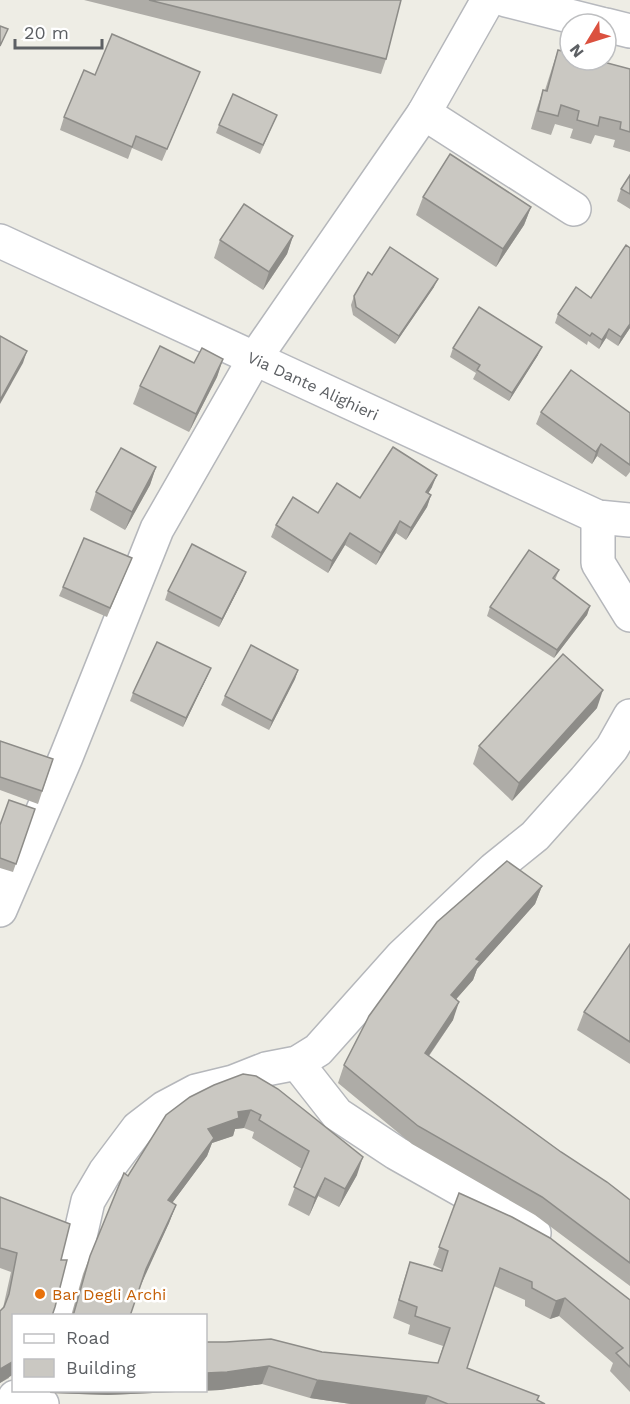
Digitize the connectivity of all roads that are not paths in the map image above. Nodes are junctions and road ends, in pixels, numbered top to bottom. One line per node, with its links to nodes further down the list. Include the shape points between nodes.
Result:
1 (488, 0): 4 (street)
2 (506, 0): 3 (street)
3 (558, 13)
4 (424, 113): 5 (street); 7 (street)
5 (574, 209)
6 (0, 241): 7 (street, Via Dante Alighieri)
7 (255, 358): 8 (street, Via Dante Alighieri); 12 (street, via 157,529)
8 (598, 517): 9 (street, Via Dante Alighieri); 10 (street, via 598,563)
9 (630, 520)
10 (630, 615)
11 (630, 716): 13 (street, via 612,748 535,836 402,956 318,1050)
12 (0, 910)
13 (297, 1063): 15 (street, via 195,1091 138,1128 88,1201); 16 (street, via 337,1114 396,1153 527,1227)
14 (51, 1222): 15 (street)
15 (80, 1236): 17 (street)
16 (555, 1249)
17 (66, 1314)

